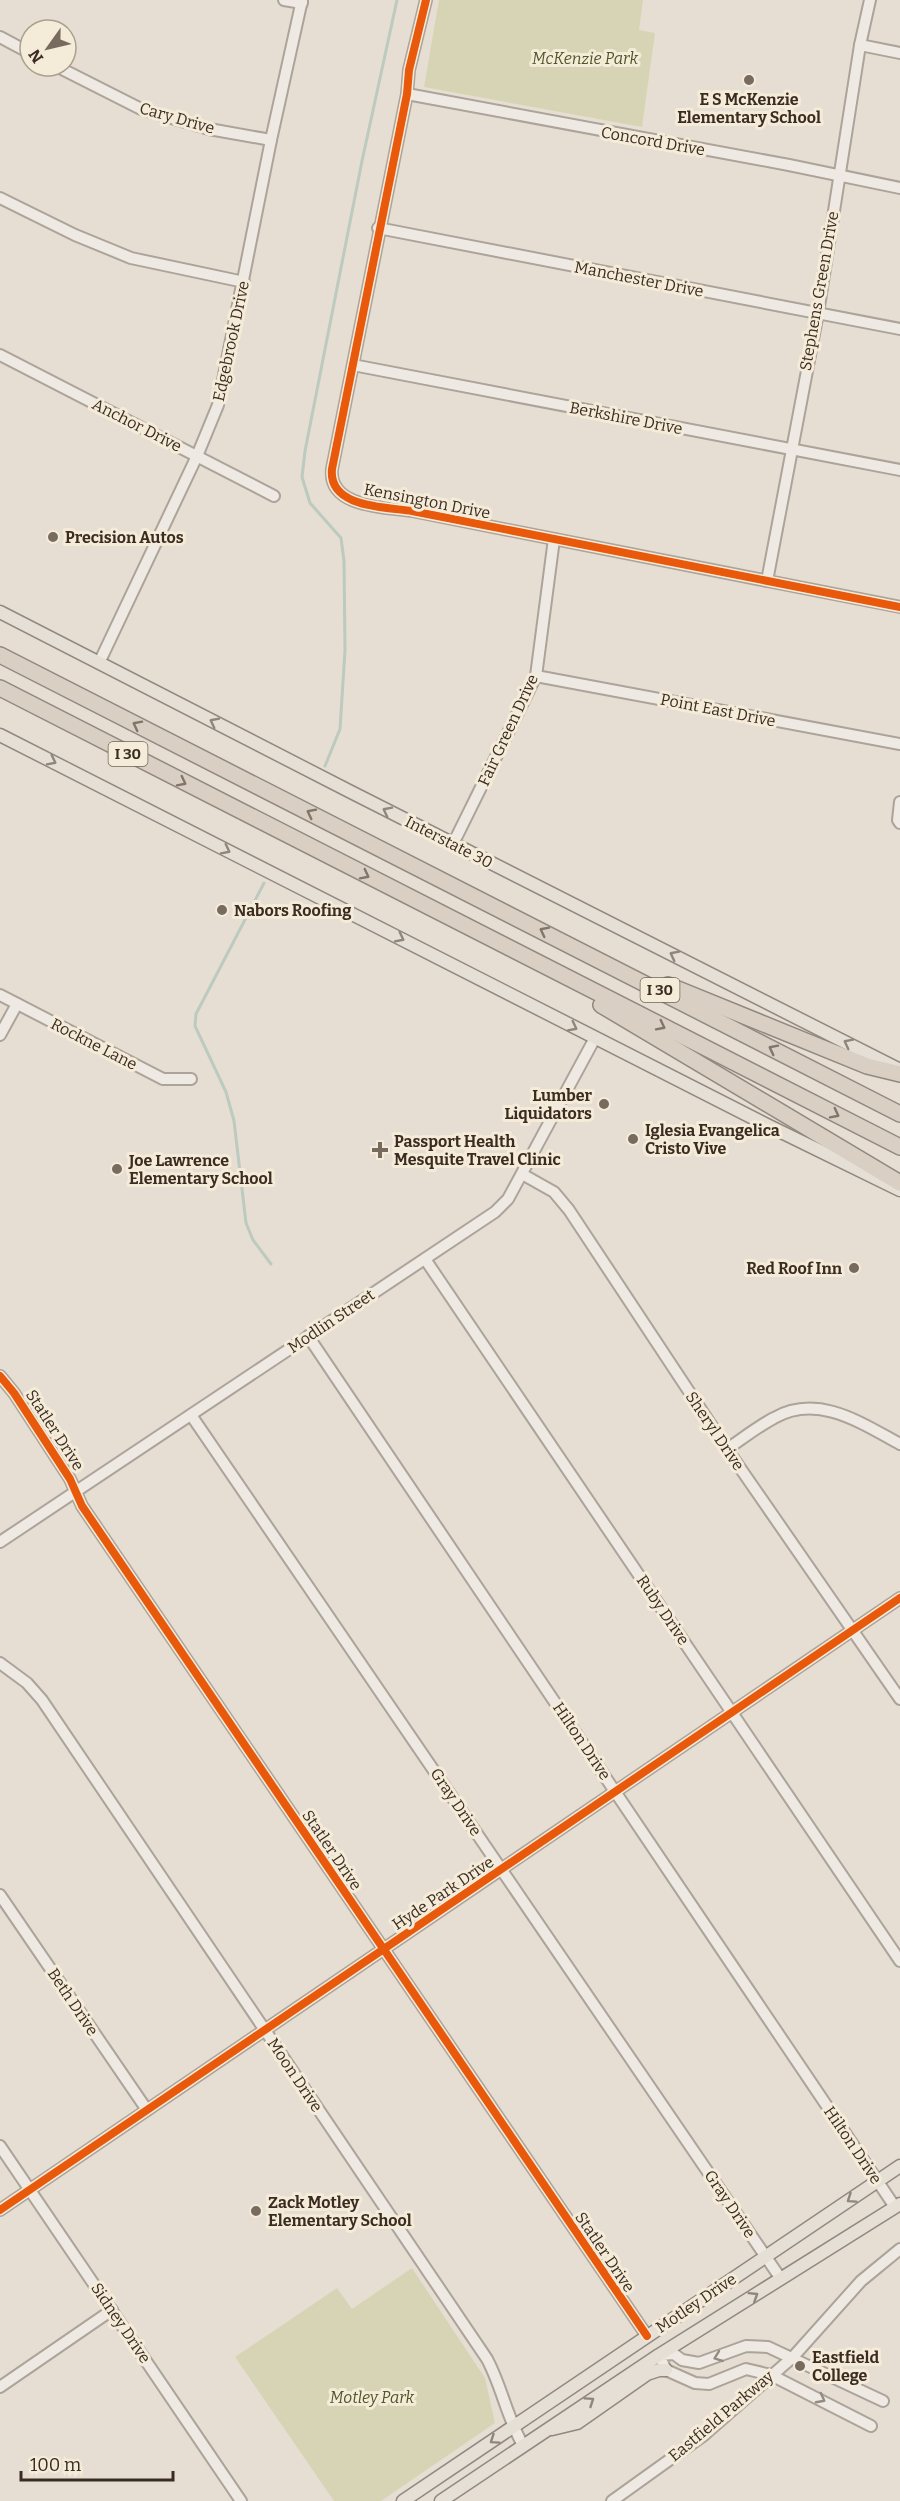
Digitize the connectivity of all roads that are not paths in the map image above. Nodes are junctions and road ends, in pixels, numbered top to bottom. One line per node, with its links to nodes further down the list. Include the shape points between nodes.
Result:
1 (284, 0): 4 (street)
2 (426, 0): 10 (street, Kensington Drive)
3 (870, 0): 6 (street, Stephens Green Drive)
4 (302, 2): 11 (street, Edgebrook Drive)
5 (0, 37): 7 (street)
6 (860, 45): 8 (street); 12 (street, Stephens Green Drive)
7 (18, 47)
8 (900, 53)
9 (78, 77): 11 (street, Cary Drive, via 141,110 209,129)
10 (407, 94): 12 (street, Concord Drive); 15 (street, Kensington Drive)
11 (271, 140): 16 (street, Edgebrook Drive)
12 (838, 176): 13 (street, Concord Drive); 17 (street, Stephens Green Drive)
13 (900, 188)
14 (0, 198): 16 (street, via 131,258)
15 (378, 228): 17 (street, Manchester Drive); 20 (street, Kensington Drive)
16 (244, 282): 22 (street, Edgebrook Drive, via 218,405)
17 (818, 313): 18 (street, Manchester Drive); 21 (street, Stephens Green Drive)
18 (900, 329)
19 (0, 355): 22 (street, Anchor Drive)
20 (353, 365): 21 (street, Berkshire Drive); 25 (street, Kensington Drive, via 331,474 344,497)
21 (791, 449): 23 (street, Berkshire Drive); 26 (street, Stephens Green Drive)
22 (197, 456): 24 (street, Anchor Drive); 31 (street, Edgebrook Drive)
23 (900, 470)
24 (274, 496)
25 (554, 539): 26 (street, Kensington Drive); 32 (street, Fair Green Drive)
26 (767, 581): 27 (street, Kensington Drive)
27 (900, 607)
28 (0, 612): 31 (main road, Interstate 30)
29 (0, 646): 34 (highway)
30 (0, 655): 34 (highway, I 30)
31 (99, 663): 39 (main road, Interstate 30, one-way to 31)
32 (536, 676): 36 (street, Point East Drive); 39 (street, Fair Green Drive)
33 (0, 688): 41 (highway, I 30, one-way to 41)
34 (76, 694): 40 (highway, I 30, one-way to 34)
35 (0, 735): 45 (main road, one-way to 45)
36 (900, 744)
37 (900, 801): 38 (street)
38 (900, 823)
39 (453, 844): 46 (main road, Interstate 30, one-way to 39)
40 (579, 949): 46 (highway, via 867,1066); 48 (highway, I 30, one-way to 40)
41 (534, 961): 49 (highway, I 30, one-way to 49); 51 (highway, via 624,1020)
42 (0, 995): 43 (street, Rockne Lane)
43 (17, 1004): 44 (street); 47 (street, Rockne Lane, via 163,1079)
44 (0, 1035)
45 (595, 1038): 50 (street, Modlin Street); 52 (main road)
46 (900, 1072)
47 (191, 1079)
48 (900, 1114)
49 (900, 1147)
50 (522, 1174): 53 (street, Modlin Street, via 508,1199 495,1212); 58 (street, Sheryl Drive, via 554,1192 569,1210)
51 (900, 1183)
52 (900, 1190)
53 (425, 1259): 54 (street, Modlin Street); 65 (street, Ruby Drive)
54 (308, 1336): 56 (street, Modlin Street); 66 (street, Hilton Drive)
55 (0, 1376): 59 (street, Statler Drive)
56 (191, 1415): 59 (street, Modlin Street); 67 (street, Gray Drive)
57 (900, 1444): 58 (street, via 849,1416 805,1408 775,1417)
58 (727, 1449): 62 (street, Sheryl Drive)
59 (76, 1492): 60 (street, Modlin Street); 69 (street, Statler Drive)
60 (0, 1542)
61 (900, 1598): 62 (street, Hyde Park Drive)
62 (854, 1630): 64 (street, Sheryl Drive); 65 (street, Hyde Park Drive)
63 (0, 1663): 71 (street, Moon Drive, via 18,1674 42,1700)
64 (900, 1699)
65 (732, 1713): 66 (street, Hyde Park Drive); 70 (street, Ruby Drive)
66 (616, 1792): 67 (street, Hyde Park Drive); 75 (street, Hilton Drive)
67 (502, 1869): 69 (street, Hyde Park Drive); 80 (street, Gray Drive)
68 (0, 1895): 72 (street, Beth Drive)
69 (384, 1950): 71 (street, Hyde Park Drive); 83 (street, Statler Drive)
70 (900, 1961)
71 (265, 2030): 72 (street, Hyde Park Drive); 91 (street, Moon Drive, via 487,2359)
72 (147, 2110): 76 (street, Hyde Park Drive)
73 (0, 2146): 76 (street, Sidney Drive)
74 (900, 2166): 75 (main road, Motley Drive)
75 (878, 2181): 77 (street, Hilton Drive); 80 (main road, Motley Drive, one-way to 80)
76 (30, 2190): 78 (street, Hyde Park Drive); 82 (street, Sidney Drive)
77 (898, 2206): 81 (main road, Motley Drive)
78 (0, 2210)
79 (900, 2249): 85 (street, Eastfield Parkway, via 861,2281)
80 (766, 2256): 81 (street, Gray Drive); 83 (main road, Motley Drive)
81 (781, 2279): 84 (main road, Motley Drive, one-way to 81)
82 (112, 2310): 88 (street); 94 (street, Sidney Drive)
83 (647, 2336): 84 (main road); 91 (main road, Motley Drive)
84 (659, 2355): 85 (street, one-way to 84, via 768,2347 746,2346 699,2363 674,2354); 86 (street); 92 (main road, Motley Drive, one-way to 84)
85 (793, 2357): 87 (street, Eastfield Parkway); 89 (street)
86 (666, 2370): 87 (street, via 695,2383 710,2384 746,2369); 92 (main road, via 647,2374 577,2423)
87 (771, 2375): 90 (street, one-way to 90); 97 (street, Eastfield Parkway, via 704,2435)
88 (0, 2387)
89 (883, 2401)
90 (871, 2426)
91 (512, 2427): 93 (street, Moon Drive); 95 (main road, Motley Drive, one-way to 95)
92 (545, 2431): 93 (main road, Motley Drive)
93 (523, 2445): 96 (main road, Motley Drive)
94 (241, 2501)
95 (403, 2501)
96 (441, 2501)
97 (613, 2501)

